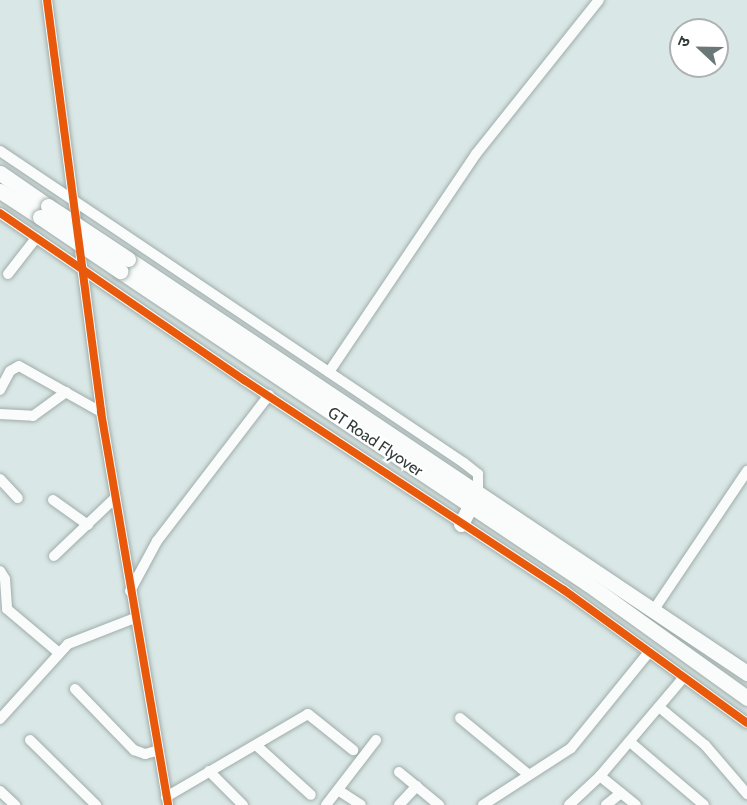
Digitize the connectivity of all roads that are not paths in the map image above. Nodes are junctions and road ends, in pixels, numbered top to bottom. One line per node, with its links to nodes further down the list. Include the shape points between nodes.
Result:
1 (47, 0): 6 (street)
2 (599, 0): 12 (street, via 476,154)
3 (0, 151): 6 (street)
4 (0, 173): 7 (highway, GT Road Flyover)
5 (0, 190): 7 (highway, GT Road Flyover)
6 (73, 200): 10 (street); 12 (street)
7 (44, 211): 23 (highway, GT Road Flyover, bridge)
8 (0, 213): 9 (street)
9 (36, 238): 10 (street); 11 (street)
10 (81, 268): 15 (street); 16 (street)
11 (8, 274)
12 (329, 372): 23 (street, via 478,474)
13 (0, 390): 14 (street, via 10,371 19,366)
14 (66, 392): 16 (street); 17 (street, via 33,416)
15 (269, 395): 24 (street); 28 (street, via 157,541)
16 (101, 412): 21 (street)
17 (0, 414)
18 (747, 471): 29 (street)
19 (0, 479): 20 (street)
20 (18, 498)
21 (115, 498): 25 (street); 28 (street)
22 (53, 500): 25 (street)
23 (474, 500): 24 (highway); 29 (highway, GT Road Flyover); 36 (highway, GT Road Flyover)
24 (461, 524): 31 (street, via 564,590)
25 (88, 525): 26 (street)
26 (54, 556)
27 (0, 571): 32 (street, via 5,579 7,609)
28 (130, 591): 30 (street)
29 (653, 611): 33 (highway, GT Road Flyover)
30 (135, 618): 32 (street, via 72,642); 46 (street)
31 (649, 652): 34 (street); 49 (street, via 571,748)
32 (60, 653): 39 (street)
33 (747, 673)
34 (683, 678): 37 (street); 40 (street)
35 (75, 689): 46 (street, via 134,750 145,754)
36 (747, 698)
37 (659, 707): 43 (street); 55 (street, via 705,745)
38 (460, 718): 49 (street)
39 (0, 719)
40 (747, 723)
41 (30, 740): 59 (street)
42 (376, 740): 52 (street)
43 (630, 742): 50 (street); 69 (street)
44 (256, 745): 45 (street, via 310,713); 47 (street); 56 (street)
45 (352, 750)
46 (156, 751): 57 (street)
47 (209, 771): 57 (street); 60 (street)
48 (399, 772): 51 (street)
49 (529, 775): 65 (street)
50 (600, 776): 54 (street); 66 (street)
51 (417, 786): 63 (street); 64 (street)
52 (338, 790): 61 (street); 62 (street)
53 (0, 791): 58 (street)
54 (621, 793): 67 (street); 68 (street)
55 (747, 794)
56 (311, 795)
57 (166, 802)
58 (15, 805)
59 (96, 805)
60 (243, 805)
61 (326, 805)
62 (361, 805)
63 (399, 805)
64 (439, 805)
65 (483, 805)
66 (569, 805)
67 (606, 805)
68 (636, 805)
69 (704, 805)

